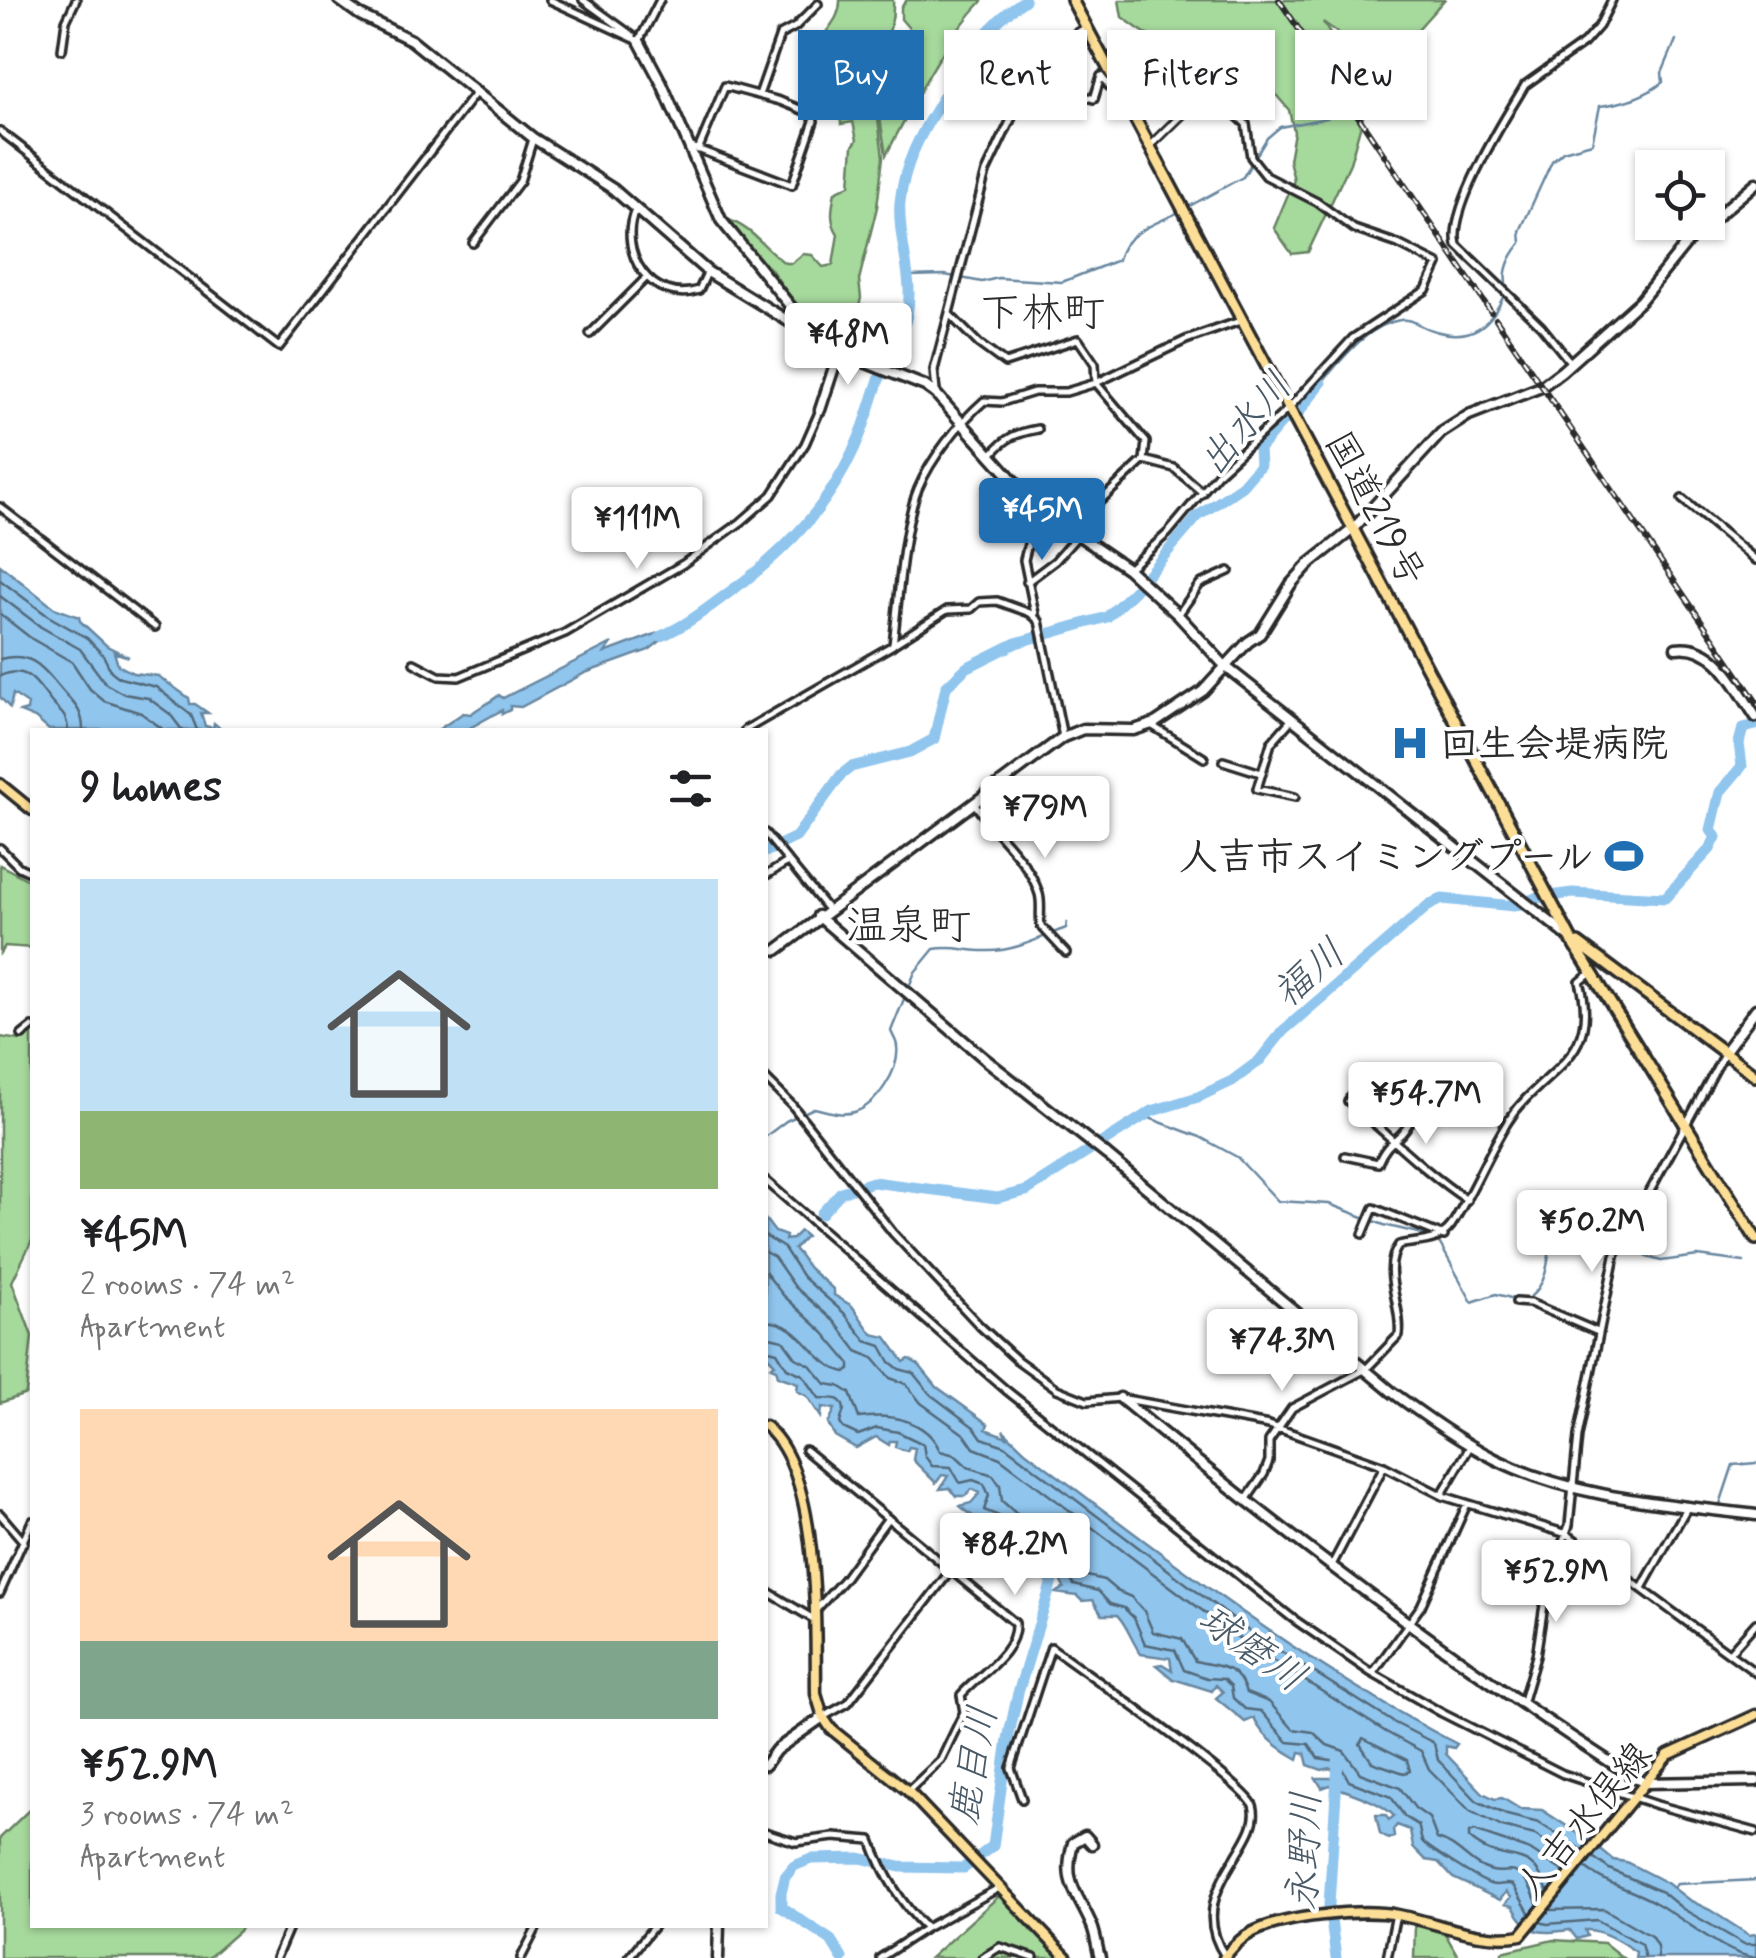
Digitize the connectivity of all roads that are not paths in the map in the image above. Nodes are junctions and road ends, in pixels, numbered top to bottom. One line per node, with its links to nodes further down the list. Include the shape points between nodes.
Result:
1 (76, 0): 11 (street)
2 (339, 0): 14 (street, via 411,40)
3 (550, 0): 10 (street)
4 (583, 0): 10 (street)
5 (660, 0): 10 (street)
6 (1072, 0): 9 (highway, 国道219号)
7 (1612, 0): 35 (street, via 1584,43 1518,95 1471,181 1454,234 1457,245)
8 (818, 4): 15 (street, via 780,35)
9 (1085, 28): 12 (highway, 国道219号); 31 (street, via 1027,93 1002,134)
10 (638, 41): 25 (street)
11 (62, 50)
12 (1107, 69)
13 (1107, 83): 16 (street, via 1102,76 1094,99)
14 (477, 91): 22 (street, via 280,348); 23 (street)
15 (759, 95): 17 (street); 25 (street, via 722,86)
16 (1087, 97)
17 (798, 109)
18 (814, 120): 25 (street, via 792,186)
19 (1135, 120): 24 (highway, 国道219号)
20 (1177, 120): 24 (street)
21 (1241, 120): 38 (street, via 1251,157 1266,176 1354,230 1438,264 1426,290 1353,338)
22 (0, 132)
23 (533, 138): 27 (street); 28 (street, via 520,180)
24 (1150, 147): 32 (highway, 国道219号)
25 (694, 148): 34 (street, via 721,220 736,241 798,319)
26 (1756, 183): 35 (street, via 1690,239 1640,301)
27 (636, 208): 29 (street); 30 (street, via 629,242)
28 (473, 243)
29 (708, 272): 30 (street, via 690,293); 34 (street)
30 (645, 278): 33 (street)
31 (949, 314): 36 (street, via 1006,364 1078,339 1095,364); 37 (street, via 934,370)
32 (1240, 321): 36 (street); 38 (highway, 国道219号)
33 (590, 334)
34 (842, 352): 37 (street); 39 (street)
35 (1571, 363): 48 (street, via 1541,387 1449,426)
36 (1096, 384): 40 (street, via 984,401); 43 (street, via 1146,442)
37 (936, 394): 40 (street)
38 (1288, 408): 44 (street); 48 (highway, 国道219号)
39 (820, 410): 59 (street, via 772,494 683,564 565,633 460,677 439,676)
40 (963, 422): 42 (street); 57 (street, via 918,487)
41 (1038, 429): 42 (street, via 1004,439)
42 (991, 455): 47 (street)
43 (1144, 460): 44 (street, via 1174,468); 49 (street, via 1099,502)
44 (1203, 493): 51 (street)
45 (1682, 498): 50 (street)
46 (0, 507): 56 (street)
47 (1037, 508): 49 (street); 53 (street, via 1024,560)
48 (1353, 529): 60 (street, via 1290,584 1260,634); 78 (highway, 国道219号)
49 (1077, 536): 51 (street); 53 (street)
50 (1756, 560)
51 (1128, 569): 54 (street)
52 (1229, 571): 54 (street, via 1200,584)
53 (1028, 582): 55 (street)
54 (1178, 615): 60 (street)
55 (1039, 621): 57 (street, via 997,601 979,602 946,610); 65 (street)
56 (155, 628)
57 (893, 644): 64 (street)
58 (1676, 648): 61 (street, via 1696,648 1718,662)
59 (414, 663)
60 (1226, 666): 62 (street); 63 (street, via 1204,692)
61 (1756, 717)
62 (1292, 719): 68 (street, via 1271,743); 81 (street)
63 (1151, 724): 65 (street, via 1083,728); 66 (street)
64 (748, 728)
65 (1063, 737): 71 (street)
66 (1204, 758)
67 (1223, 762): 68 (street)
68 (1261, 773): 70 (street, via 1257,789)
69 (0, 784): 72 (main road)
70 (1295, 797)
71 (973, 802): 79 (street); 85 (street, via 1028,866 1041,899 1042,926)
72 (30, 808)
73 (768, 836): 75 (street)
74 (0, 848): 76 (street)
75 (786, 863): 77 (street); 79 (street)
76 (30, 873)
77 (768, 874)
78 (1554, 905): 81 (street); 82 (highway, 国道219号)
79 (829, 912): 80 (street)
80 (818, 916): 83 (street); 104 (street)
81 (1548, 918): 82 (street)
82 (1572, 939): 86 (highway); 87 (highway, 国道219号)
83 (776, 950): 84 (street)
84 (768, 951)
85 (1066, 953)
86 (1604, 963): 87 (highway); 91 (highway)
87 (1592, 972): 94 (highway, 国道219号); 98 (street, via 1580,982 1586,1014 1572,1056 1518,1105)
88 (1756, 1009): 91 (street)
89 (30, 1029): 90 (street)
90 (22, 1035)
91 (1725, 1051): 92 (highway); 94 (street)
92 (1756, 1076)
93 (768, 1081): 105 (street, via 980,1326 1074,1398)
94 (1686, 1126): 101 (highway, 国道219号); 103 (street, via 1622,1242)
95 (1393, 1139): 95 (street, via 1348,1101 1359,1084 1418,1107); 96 (street, via 1378,1162); 98 (street)
96 (1345, 1156)
97 (768, 1183): 131 (street, via 1006,1390 1292,1618)
98 (1466, 1200): 100 (street)
99 (1363, 1234): 100 (street, via 1374,1208)
100 (1444, 1236): 104 (street, via 1394,1251 1399,1335)
101 (1756, 1240)
102 (1516, 1302): 103 (street)
103 (1598, 1332): 111 (street)
104 (1366, 1369): 107 (street, via 1292,1408); 108 (street)
105 (1120, 1398): 107 (street); 113 (street)
106 (768, 1429): 127 (main road, via 794,1466)
107 (1278, 1429): 110 (street); 113 (street, via 1264,1474)
108 (1471, 1445): 111 (street); 112 (street)
109 (805, 1450): 118 (street)
110 (1384, 1466): 112 (street); 122 (street)
111 (1572, 1488): 115 (street); 120 (street)
112 (1441, 1495): 114 (street)
113 (1245, 1500): 122 (street)
114 (1467, 1504): 120 (street); 128 (street)
115 (1688, 1506): 117 (street); 124 (street)
116 (0, 1514): 121 (street)
117 (1756, 1515)
118 (888, 1518): 123 (street); 127 (street)
119 (30, 1526): 121 (street)
120 (1566, 1534): 124 (street); 133 (street, via 1547,1586)
121 (24, 1542): 125 (street)
122 (1332, 1566): 128 (street)
123 (951, 1570): 135 (street, via 848,1703); 139 (street, via 1016,1628 1009,1646 961,1695 964,1712 941,1760)
124 (1642, 1588): 130 (street)
125 (0, 1592)
126 (768, 1592): 127 (street)
127 (815, 1616): 135 (main road, via 816,1694)
128 (1408, 1623): 131 (street); 133 (street)
129 (1756, 1623): 130 (street)
130 (1730, 1652): 132 (street)
131 (1373, 1673): 141 (street, via 1504,1746)
132 (1756, 1673)
133 (1521, 1706): 138 (street)
134 (1756, 1715): 138 (main road, 人吉水俣線, via 1676,1749)
135 (823, 1717): 136 (street); 139 (main road)
136 (768, 1761)
137 (1756, 1782): 138 (street)
138 (1645, 1783): 141 (main road, 人吉水俣線)
139 (908, 1791): 145 (main road)
140 (1022, 1799): 153 (street, via 1010,1768 1052,1648 1251,1801 1254,1816 1216,1892 1214,1926)
141 (1633, 1800): 142 (street); 146 (main road, 人吉水俣線, via 1520,1936 1494,1937)
142 (1756, 1832)
143 (768, 1833): 151 (street, via 796,1842 870,1840 908,1912)
144 (1092, 1844): 162 (street, via 1086,1836 1073,1843 1067,1870)
145 (1001, 1886): 151 (street); 161 (main road)
146 (1396, 1914): 153 (main road, 人吉水俣線, via 1342,1914 1265,1927); 163 (street)
147 (289, 1928): 154 (street)
148 (537, 1928): 152 (street)
149 (653, 1928): 156 (street)
150 (719, 1928): 157 (street)
151 (926, 1928): 158 (street)
152 (524, 1955): 155 (street)
153 (1225, 1957)
154 (276, 1958)
155 (533, 1958)
156 (628, 1958)
157 (718, 1958)
158 (880, 1958)
159 (982, 1958): 160 (street, via 1000,1947)
160 (1034, 1958)
161 (1067, 1958)
162 (1100, 1958)
163 (1388, 1958)

